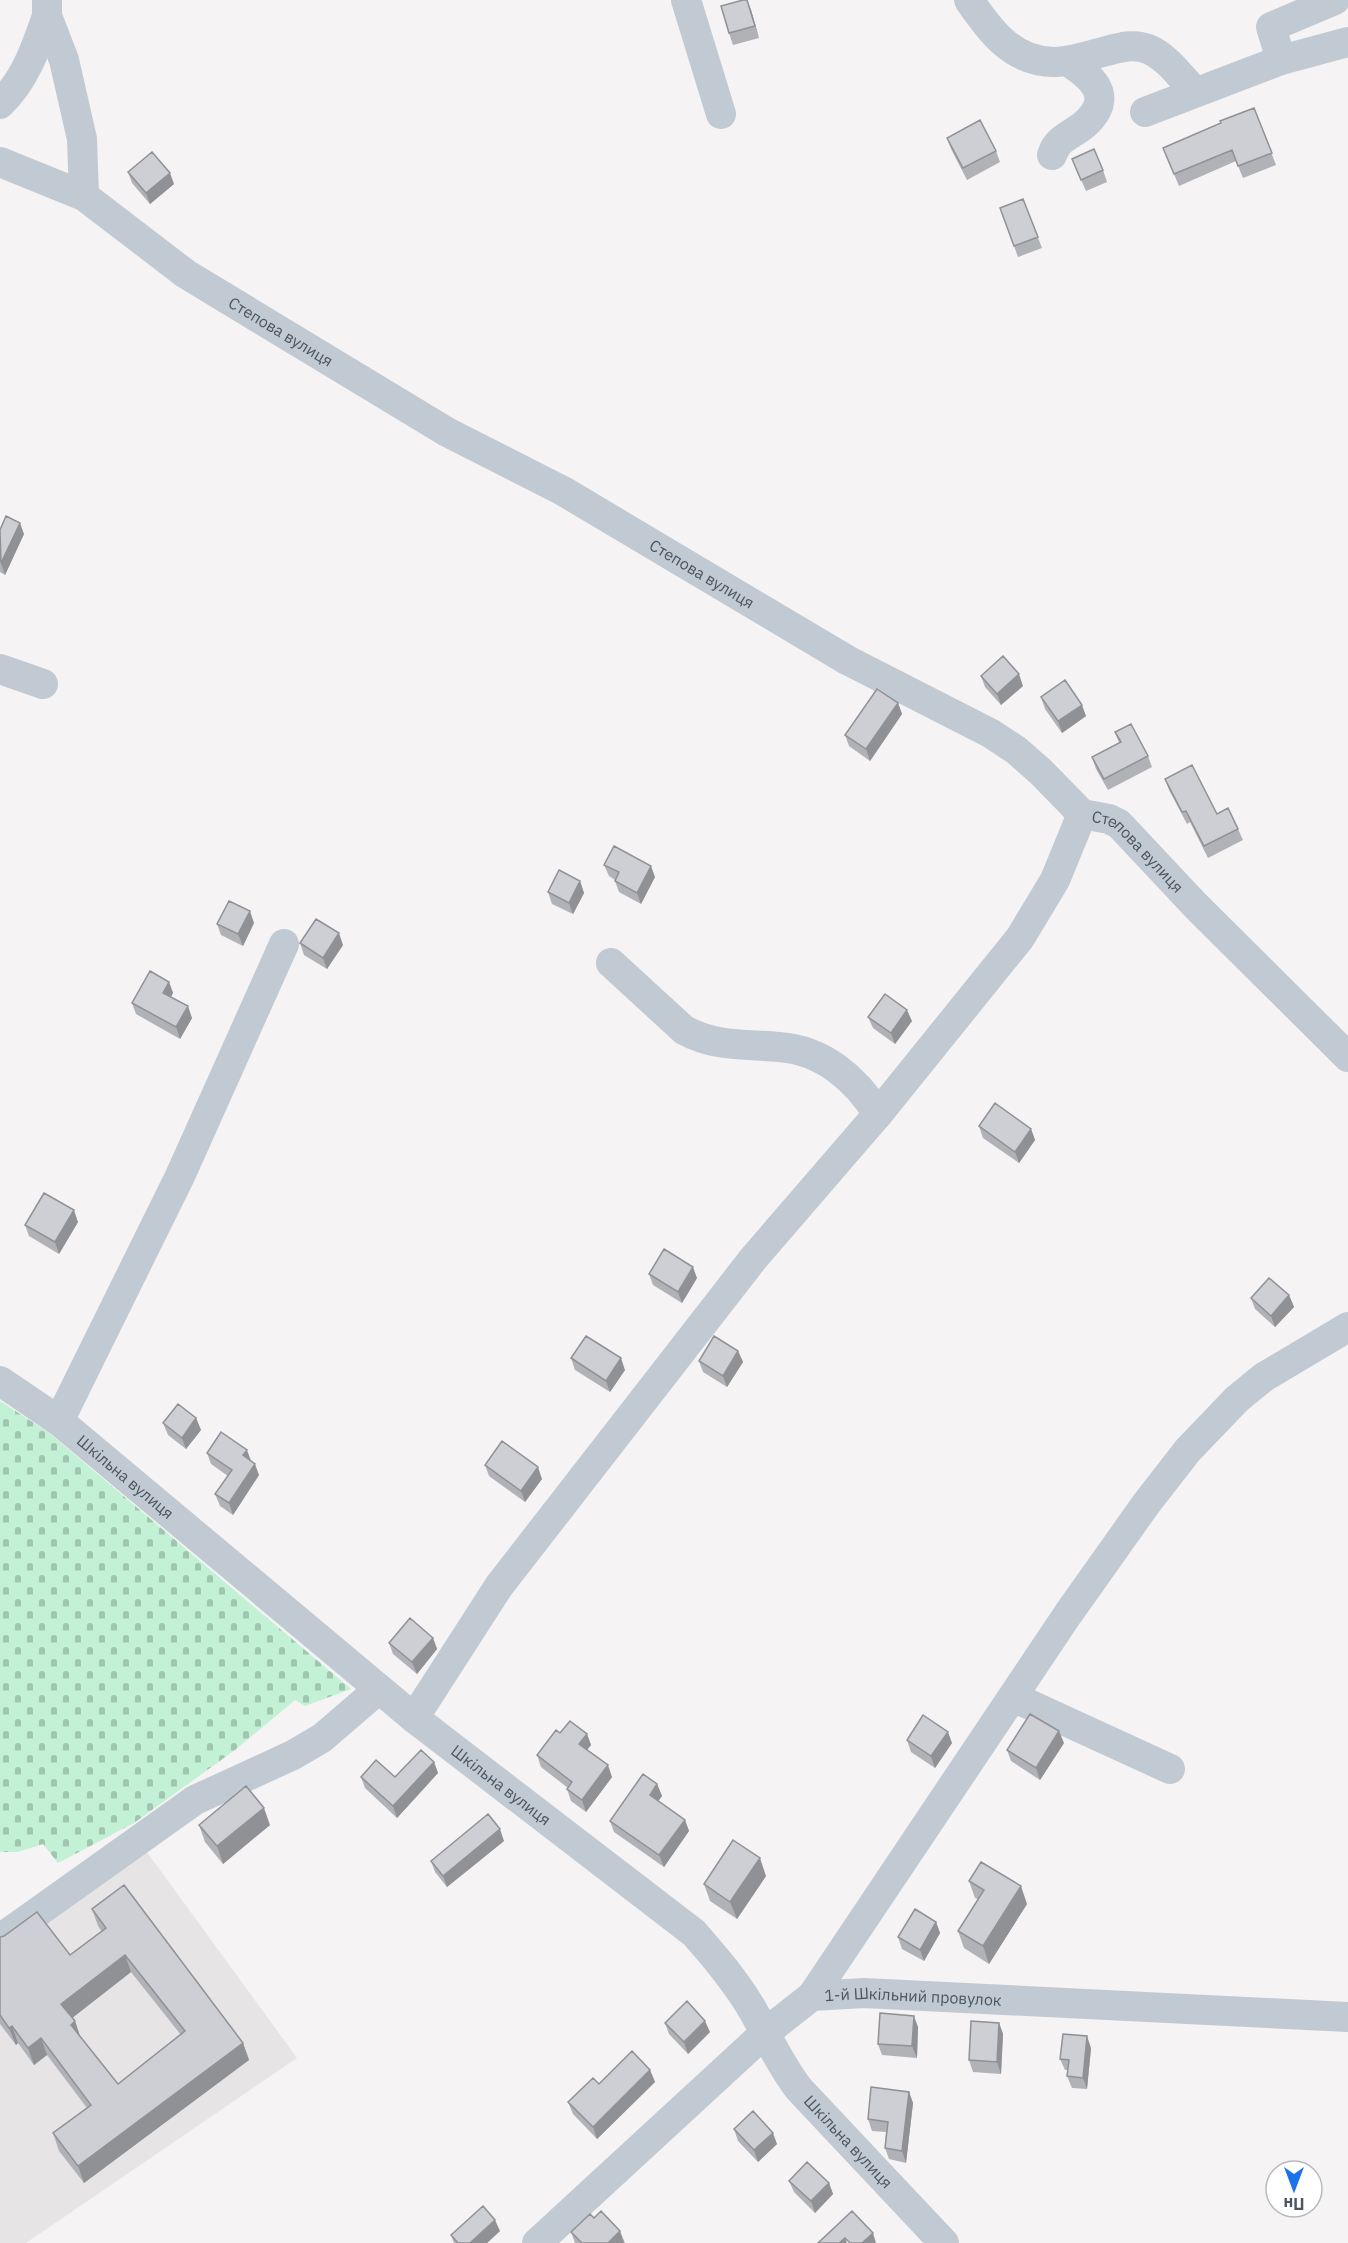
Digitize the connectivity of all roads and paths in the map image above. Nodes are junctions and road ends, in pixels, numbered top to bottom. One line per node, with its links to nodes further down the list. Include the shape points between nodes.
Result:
1 (686, 0): 11 (street)
2 (969, 0): 7 (street, via 1016,53 1039,60)
3 (1335, 0): 6 (street, via 1271,27)
4 (47, 8): 9 (street, via 34,53); 14 (street, via 64,60 82,139)
5 (1348, 42): 6 (street)
6 (1281, 60): 8 (street)
7 (1067, 61): 8 (street, via 1125,47 1143,48 1158,54); 12 (street, via 1095,81 1098,101 1086,123 1056,144)
8 (1195, 92): 10 (street)
9 (0, 104)
10 (1145, 112)
11 (721, 114)
12 (1052, 155)
13 (0, 162): 14 (street, Степова вулиця)
14 (84, 196): 17 (street, Степова вулиця, via 186,274 447,432 563,490 847,660 990,733 1041,772)
15 (0, 669): 16 (street)
16 (43, 684)
17 (1082, 814): 20 (street, Степова вулиця, via 1119,824); 21 (street, via 1055,880 1020,938)
18 (284, 944): 24 (street, via 180,1176)
19 (611, 963): 21 (street, via 684,1030 698,1038 733,1046 780,1047 818,1057 865,1093)
20 (1348, 1057)
21 (878, 1114): 27 (street, via 753,1258 499,1586)
22 (1348, 1327): 26 (street, via 1264,1377 1212,1423 1146,1504)
23 (0, 1381): 24 (street, Шкільна вулиця)
24 (59, 1421): 25 (street, Шкільна вулиця)
25 (379, 1689): 27 (street, Шкільна вулиця); 29 (street, via 322,1738 195,1800)
26 (1013, 1697): 28 (street); 30 (street)
27 (414, 1718): 34 (street, Шкільна вулиця, via 694,1933 728,1972)
28 (1170, 1769)
29 (0, 1939)
30 (836, 1958): 31 (street); 32 (street)
31 (864, 1993): 32 (street, 1-й Шкільний провулок); 33 (street, 1-й Шкільний провулок)
32 (812, 1996): 34 (street, 1-й Шкільний провулок)
33 (1348, 2017)
34 (765, 2033): 35 (street, 1-й Шкільний провулок); 36 (street, Шкільна вулиця, via 799,2089)
35 (537, 2243)
36 (944, 2243)

